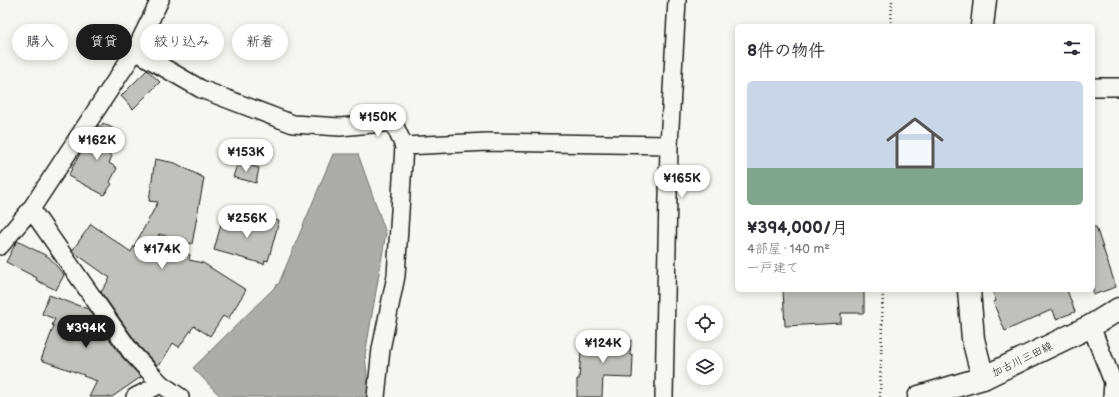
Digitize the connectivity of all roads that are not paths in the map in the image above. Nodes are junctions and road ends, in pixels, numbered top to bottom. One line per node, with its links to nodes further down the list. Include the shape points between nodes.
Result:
1 (160, 0): 5 (street)
2 (677, 0): 8 (street)
3 (985, 0): 4 (main road)
4 (982, 24)
5 (135, 51): 9 (street, via 200,89 293,124 340,127 393,122); 10 (street)
6 (1095, 86): 7 (street)
7 (1119, 87)
8 (669, 145): 9 (street, via 488,142); 20 (street)
9 (404, 146): 19 (street, via 396,276 381,349)
10 (31, 209): 11 (street); 16 (street, via 131,352)
11 (0, 246)
12 (968, 292): 15 (main road, via 973,339)
13 (1119, 309): 14 (main road, 加古川三田線)
14 (1091, 326): 15 (main road, 加古川三田線); 22 (street, via 1113,382)
15 (983, 378): 21 (main road, 加古川三田線)
16 (161, 384): 17 (street); 18 (street)
17 (135, 397)
18 (180, 397)
19 (376, 397)
20 (664, 397)
21 (919, 397)
22 (1112, 397)

